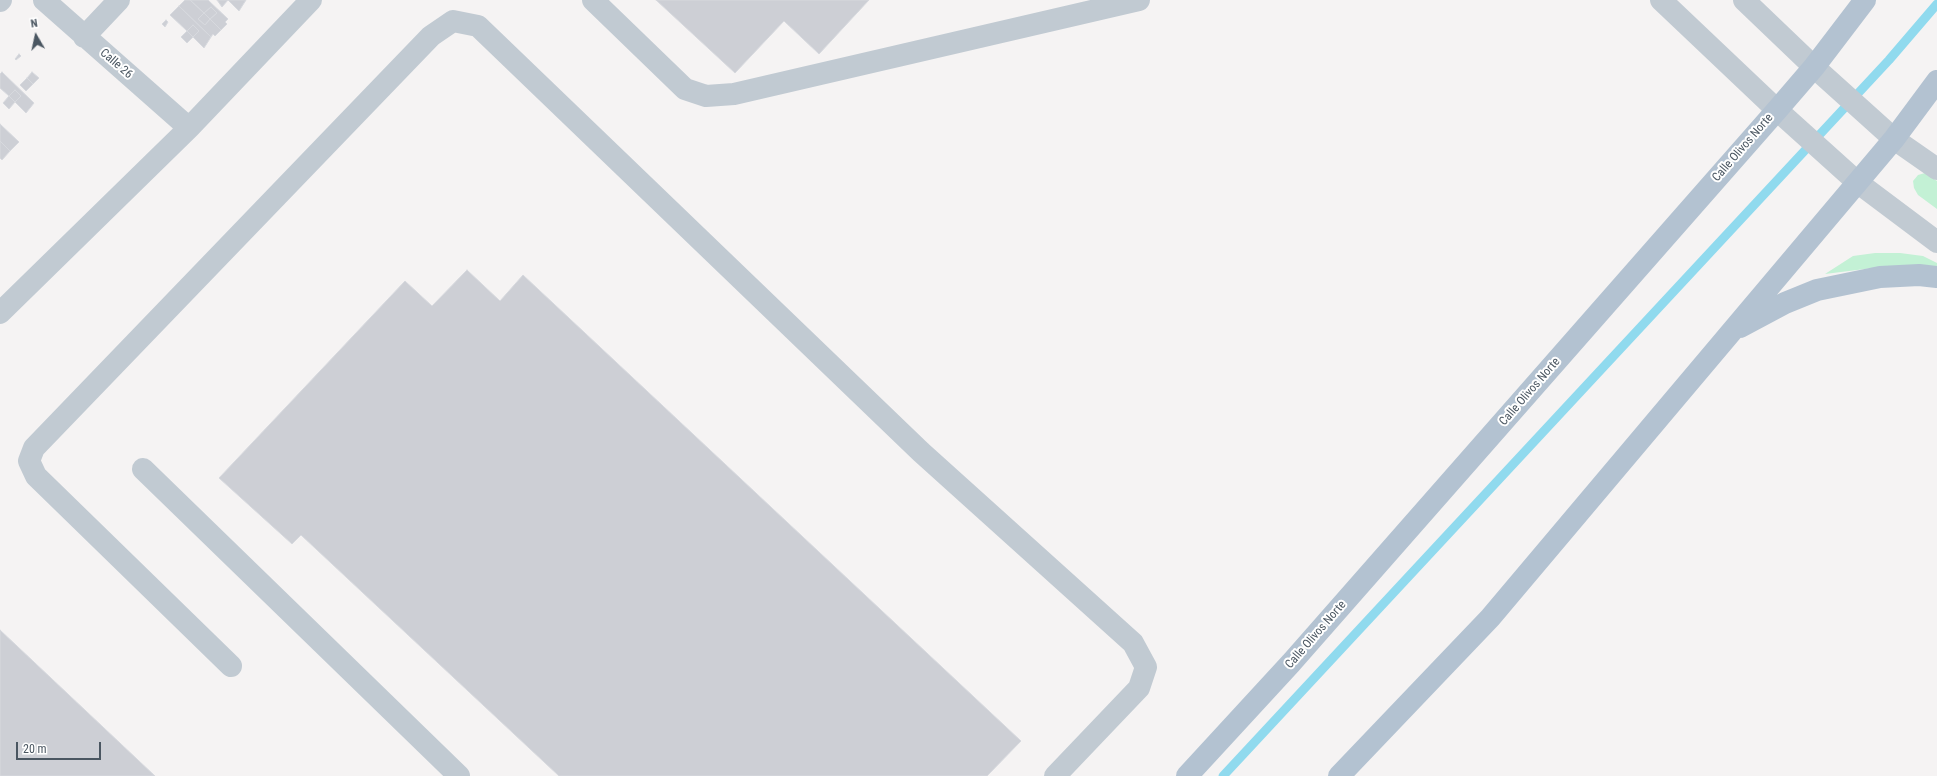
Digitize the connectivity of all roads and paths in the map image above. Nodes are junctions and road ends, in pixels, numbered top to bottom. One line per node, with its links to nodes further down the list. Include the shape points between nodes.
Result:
1 (44, 0): 9 (street, Calle 26)
2 (119, 0): 9 (street)
3 (311, 0): 13 (street)
4 (593, 0): 5 (street, via 685,89 706,96 734,94)
5 (1139, 0)
6 (1661, 0): 12 (street)
7 (1744, 0): 10 (street)
8 (1864, 0): 10 (main road, Calle Olivos Norte)
9 (84, 37): 13 (street, Calle 26)
10 (1814, 67): 12 (main road, Calle Olivos Norte); 14 (street)
11 (1937, 81): 14 (main road)
12 (1777, 110): 16 (street); 25 (main road, Calle Olivos Norte, via 1292,663)
13 (189, 128): 19 (street)
14 (1894, 139): 15 (street); 16 (main road)
15 (1937, 169)
16 (1857, 182): 17 (street); 20 (main road)
17 (1937, 242)
18 (1937, 277): 20 (main road, via 1880,277 1817,290 1785,303)
19 (0, 313)
20 (1730, 332): 26 (main road, via 1490,618)
21 (143, 469): 23 (street)
22 (232, 666): 24 (street, via 36,476 29,461 34,448 431,36 453,21 478,26 921,452 1133,643 1146,667 1139,688)
23 (459, 776)
24 (1055, 776)
25 (1187, 776)
26 (1339, 776)

